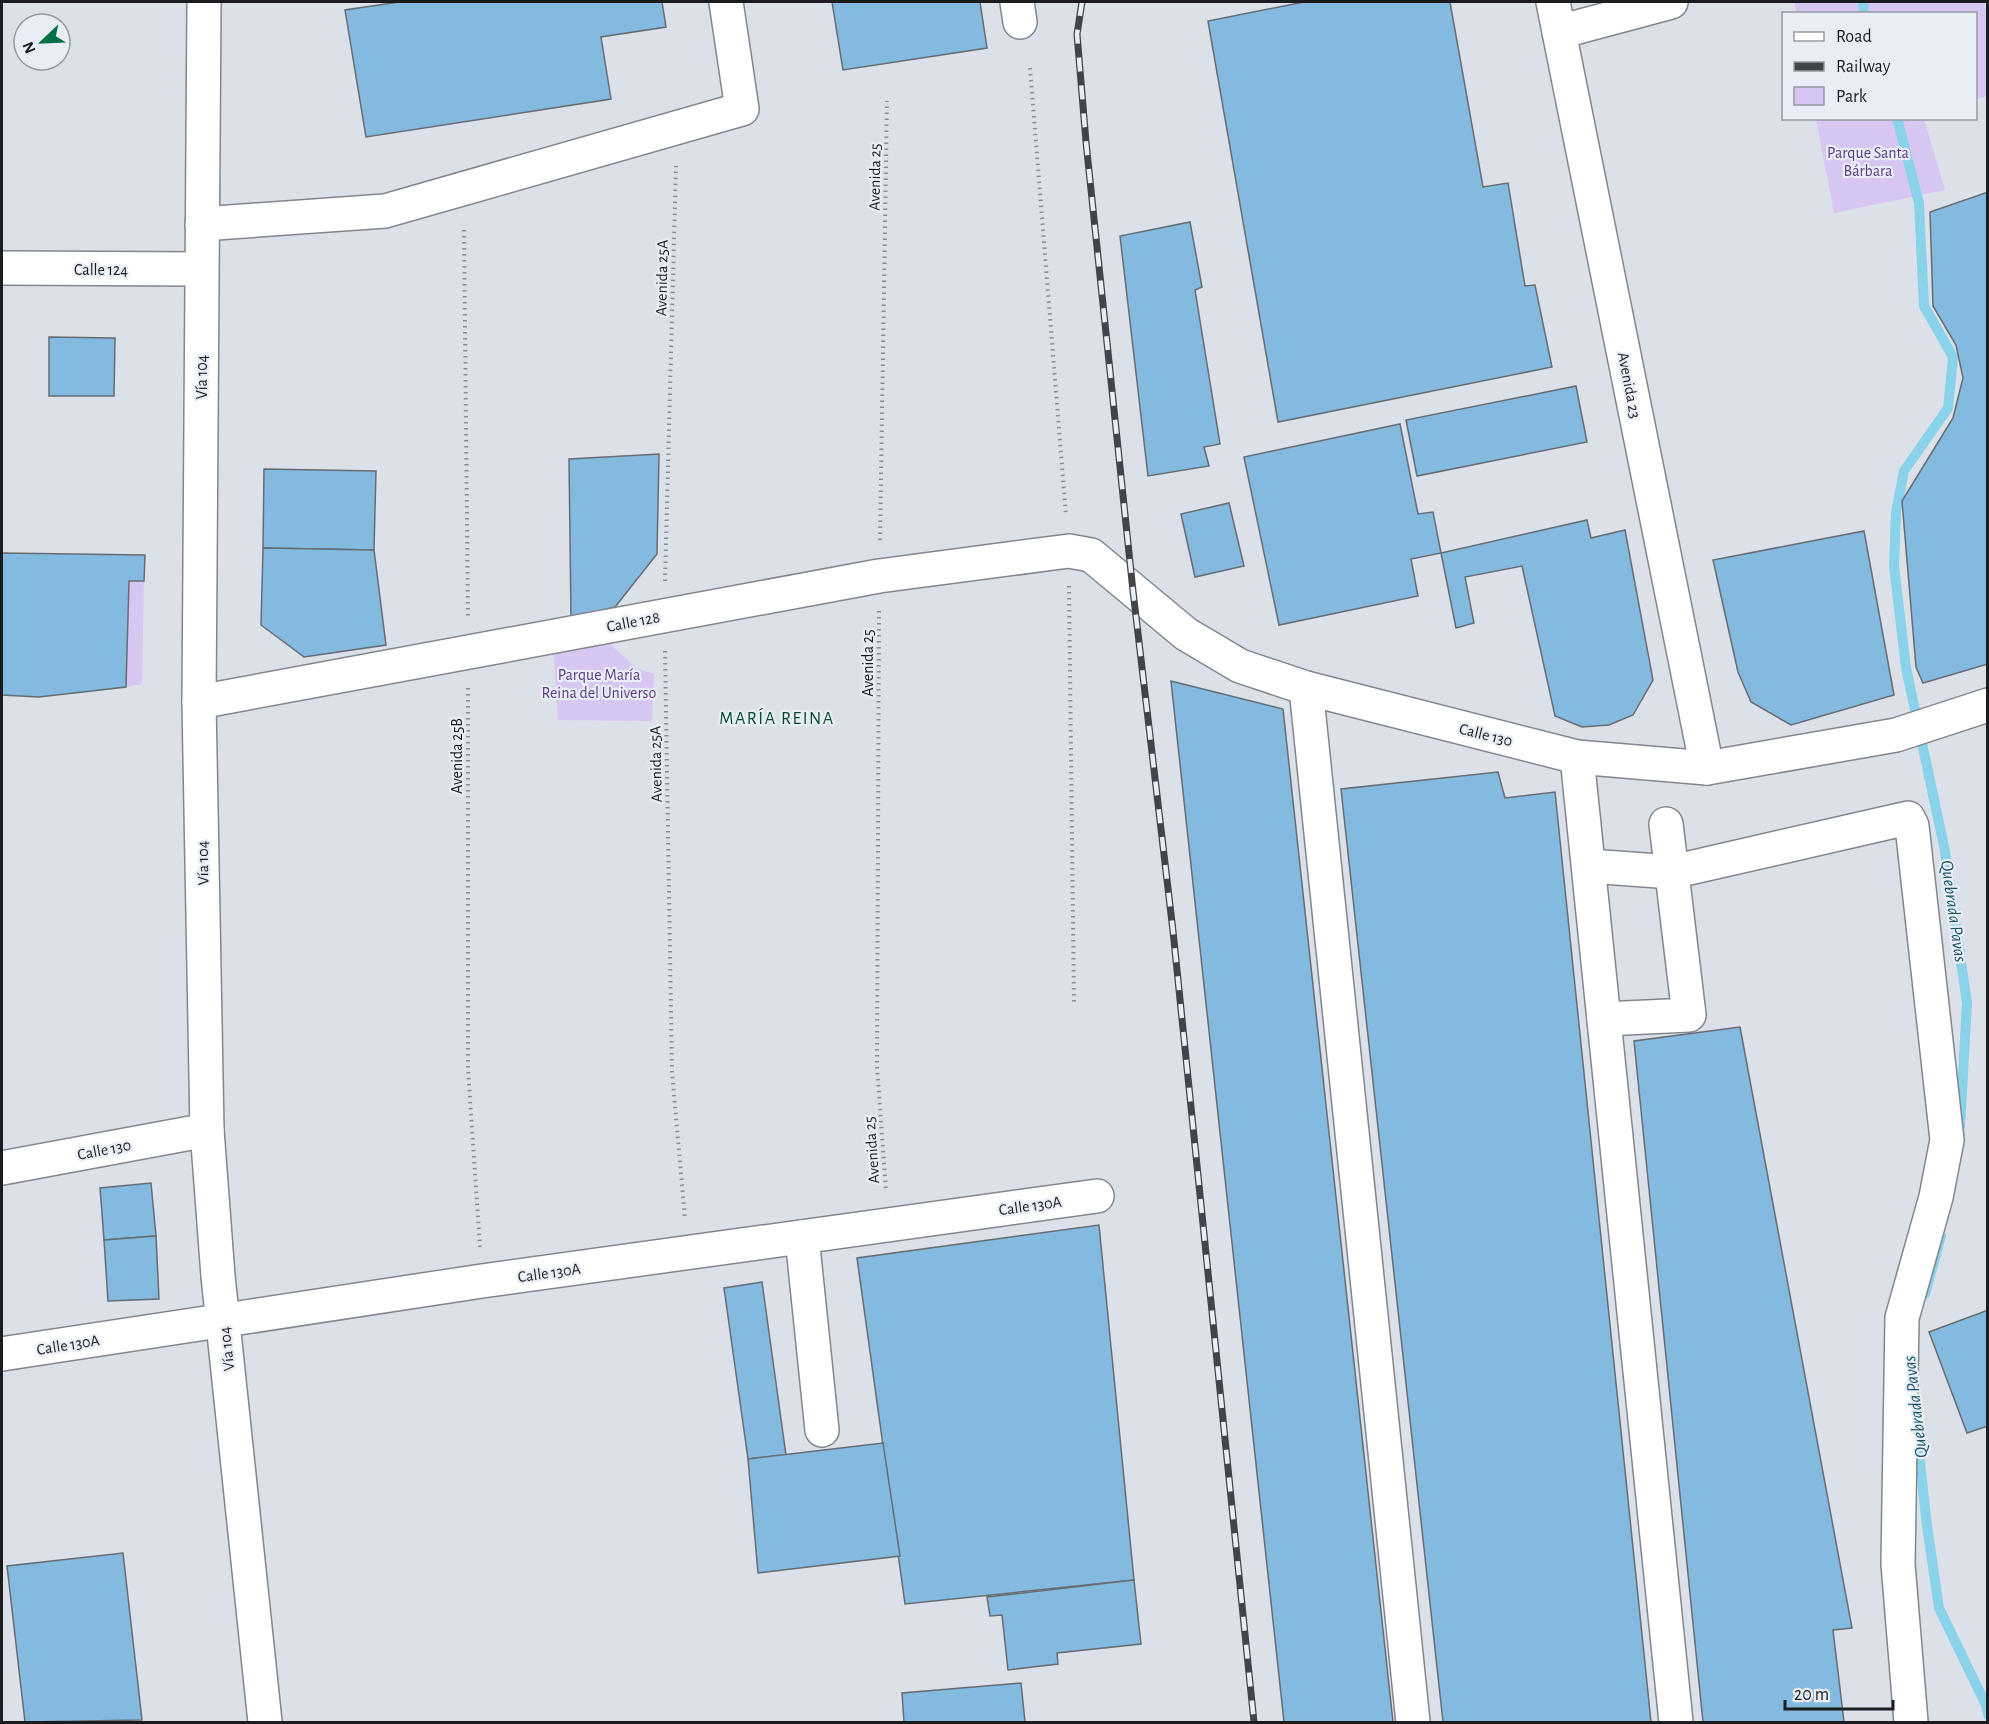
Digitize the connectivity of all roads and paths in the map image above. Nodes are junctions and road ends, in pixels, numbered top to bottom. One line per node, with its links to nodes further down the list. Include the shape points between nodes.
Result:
1 (204, 2): 7 (street, Vía 104)
2 (726, 2): 7 (street, via 742,109 385,211)
3 (1671, 2): 4 (street)
4 (1556, 17): 19 (street, Avenida 23)
5 (887, 101): 12 (path, Avenida 25)
6 (676, 166): 13 (path, Avenida 25A)
7 (202, 224): 10 (street, Vía 104)
8 (464, 230): 14 (path, Avenida 25B)
9 (2, 268): 10 (street, Calle 124)
10 (201, 269): 16 (street, Vía 104)
11 (1069, 551): 12 (street, Calle 128); 15 (street, Calle 130, via 1091,555 1186,634 1240,666)
12 (879, 576): 13 (street, Calle 128); 27 (path, Avenida 25, via 877,1066)
13 (665, 615): 14 (street, Calle 128); 29 (path, Avenida 25A, via 672,1072)
14 (468, 653): 16 (street, Calle 128); 30 (path, Avenida 25B, via 468,1069)
15 (1306, 688): 18 (street, Calle 130); 35 (street)
16 (199, 702): 24 (street, Vía 104)
17 (1988, 705): 19 (street, Calle 130, via 1896,735)
18 (1577, 757): 19 (street, Calle 130); 21 (street)
19 (1707, 768)
20 (1666, 824): 22 (street)
21 (1589, 866): 22 (street); 23 (street)
22 (1672, 872): 23 (street, via 1689,1015); 37 (street, via 1870,825 1908,818 1912,826 1947,1140 1936,1197 1902,1318 1898,1564)
23 (1604, 1019): 36 (street)
24 (207, 1130): 25 (street, Calle 130); 31 (street, Vía 104)
25 (2, 1168)
26 (1097, 1196): 27 (street, Calle 130A)
27 (888, 1225): 28 (street, Calle 130A)
28 (802, 1237): 29 (street, Calle 130A); 33 (street)
29 (688, 1253): 30 (street, Calle 130A)
30 (482, 1281): 31 (street, Calle 130A)
31 (223, 1319): 32 (street, Calle 130A); 34 (street, Vía 104)
32 (2, 1354)
33 (822, 1430)
34 (266, 1722)
35 (1413, 1722)
36 (1676, 1722)
37 (1911, 1722)

